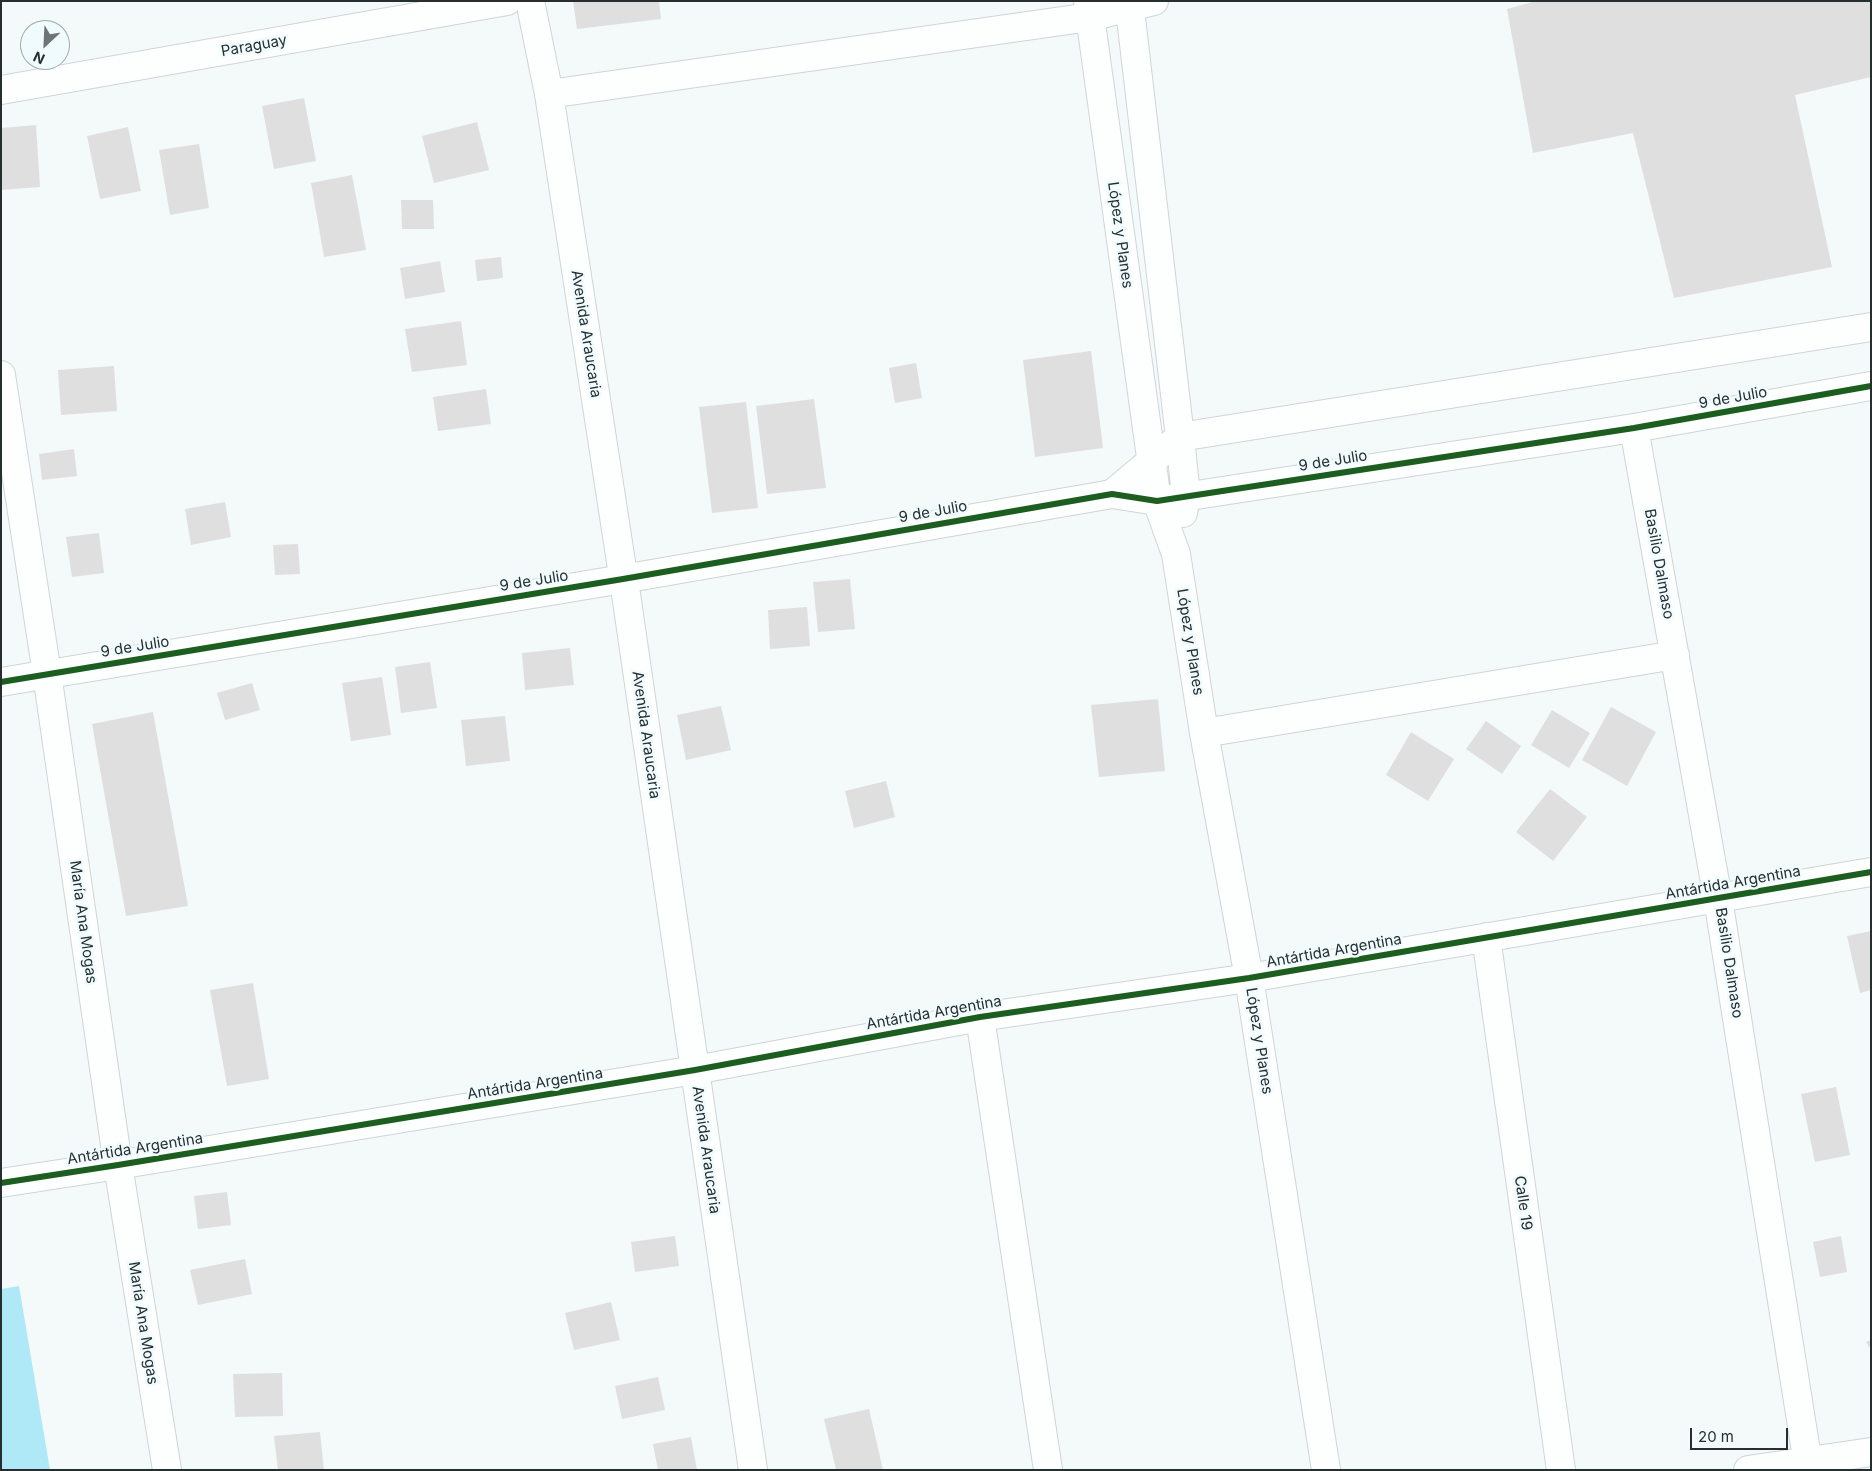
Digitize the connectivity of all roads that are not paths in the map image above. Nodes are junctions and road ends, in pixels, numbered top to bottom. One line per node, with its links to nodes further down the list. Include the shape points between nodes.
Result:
1 (507, 1): 5 (street, Paraguay)
2 (530, 1): 6 (street, Avenida Araucaria)
3 (1138, 3): 4 (street); 11 (street, López y Planes)
4 (1088, 9): 6 (street); 12 (street, López y Planes)
5 (1, 90)
6 (549, 94): 17 (street, Avenida Araucaria)
7 (1871, 326): 11 (street)
8 (1, 375): 19 (street, María Ana Mogas)
9 (1871, 386): 10 (street, 9 de Julio)
10 (1634, 428): 14 (street, 9 de Julio); 18 (street, Basilio Dalmaso)
11 (1180, 437): 12 (street); 14 (street, López y Planes)
12 (1151, 461): 13 (street); 15 (street, López y Planes)
13 (1112, 494): 15 (street, 9 de Julio); 17 (street, 9 de Julio)
14 (1186, 496): 15 (street, 9 de Julio); 16 (street, López y Planes)
15 (1157, 501): 16 (street, López y Planes)
16 (1176, 554): 21 (street, López y Planes)
17 (623, 579): 19 (street, 9 de Julio); 27 (street, Avenida Araucaria)
18 (1676, 655): 21 (street); 23 (street, Basilio Dalmaso)
19 (47, 674): 20 (street, 9 de Julio); 28 (street, María Ana Mogas)
20 (1, 682)
21 (1204, 733): 25 (street, López y Planes)
22 (1871, 872): 23 (street, Antártida Argentina)
23 (1718, 899): 24 (street, Antártida Argentina); 31 (street, Basilio Dalmaso)
24 (1486, 937): 25 (street, Antártida Argentina); 36 (street, Calle 19)
25 (1249, 978): 26 (street, Antártida Argentina); 35 (street, López y Planes)
26 (980, 1017): 27 (street, Antártida Argentina); 34 (street)
27 (695, 1070): 28 (street, Antártida Argentina); 33 (street, Avenida Araucaria)
28 (118, 1166): 29 (street, Antártida Argentina); 32 (street, María Ana Mogas)
29 (1, 1183)
30 (1871, 1452): 31 (street)
31 (1808, 1465): 37 (street)
32 (166, 1470)
33 (752, 1470)
34 (1048, 1470)
35 (1326, 1470)
36 (1561, 1470)
37 (1748, 1470)

